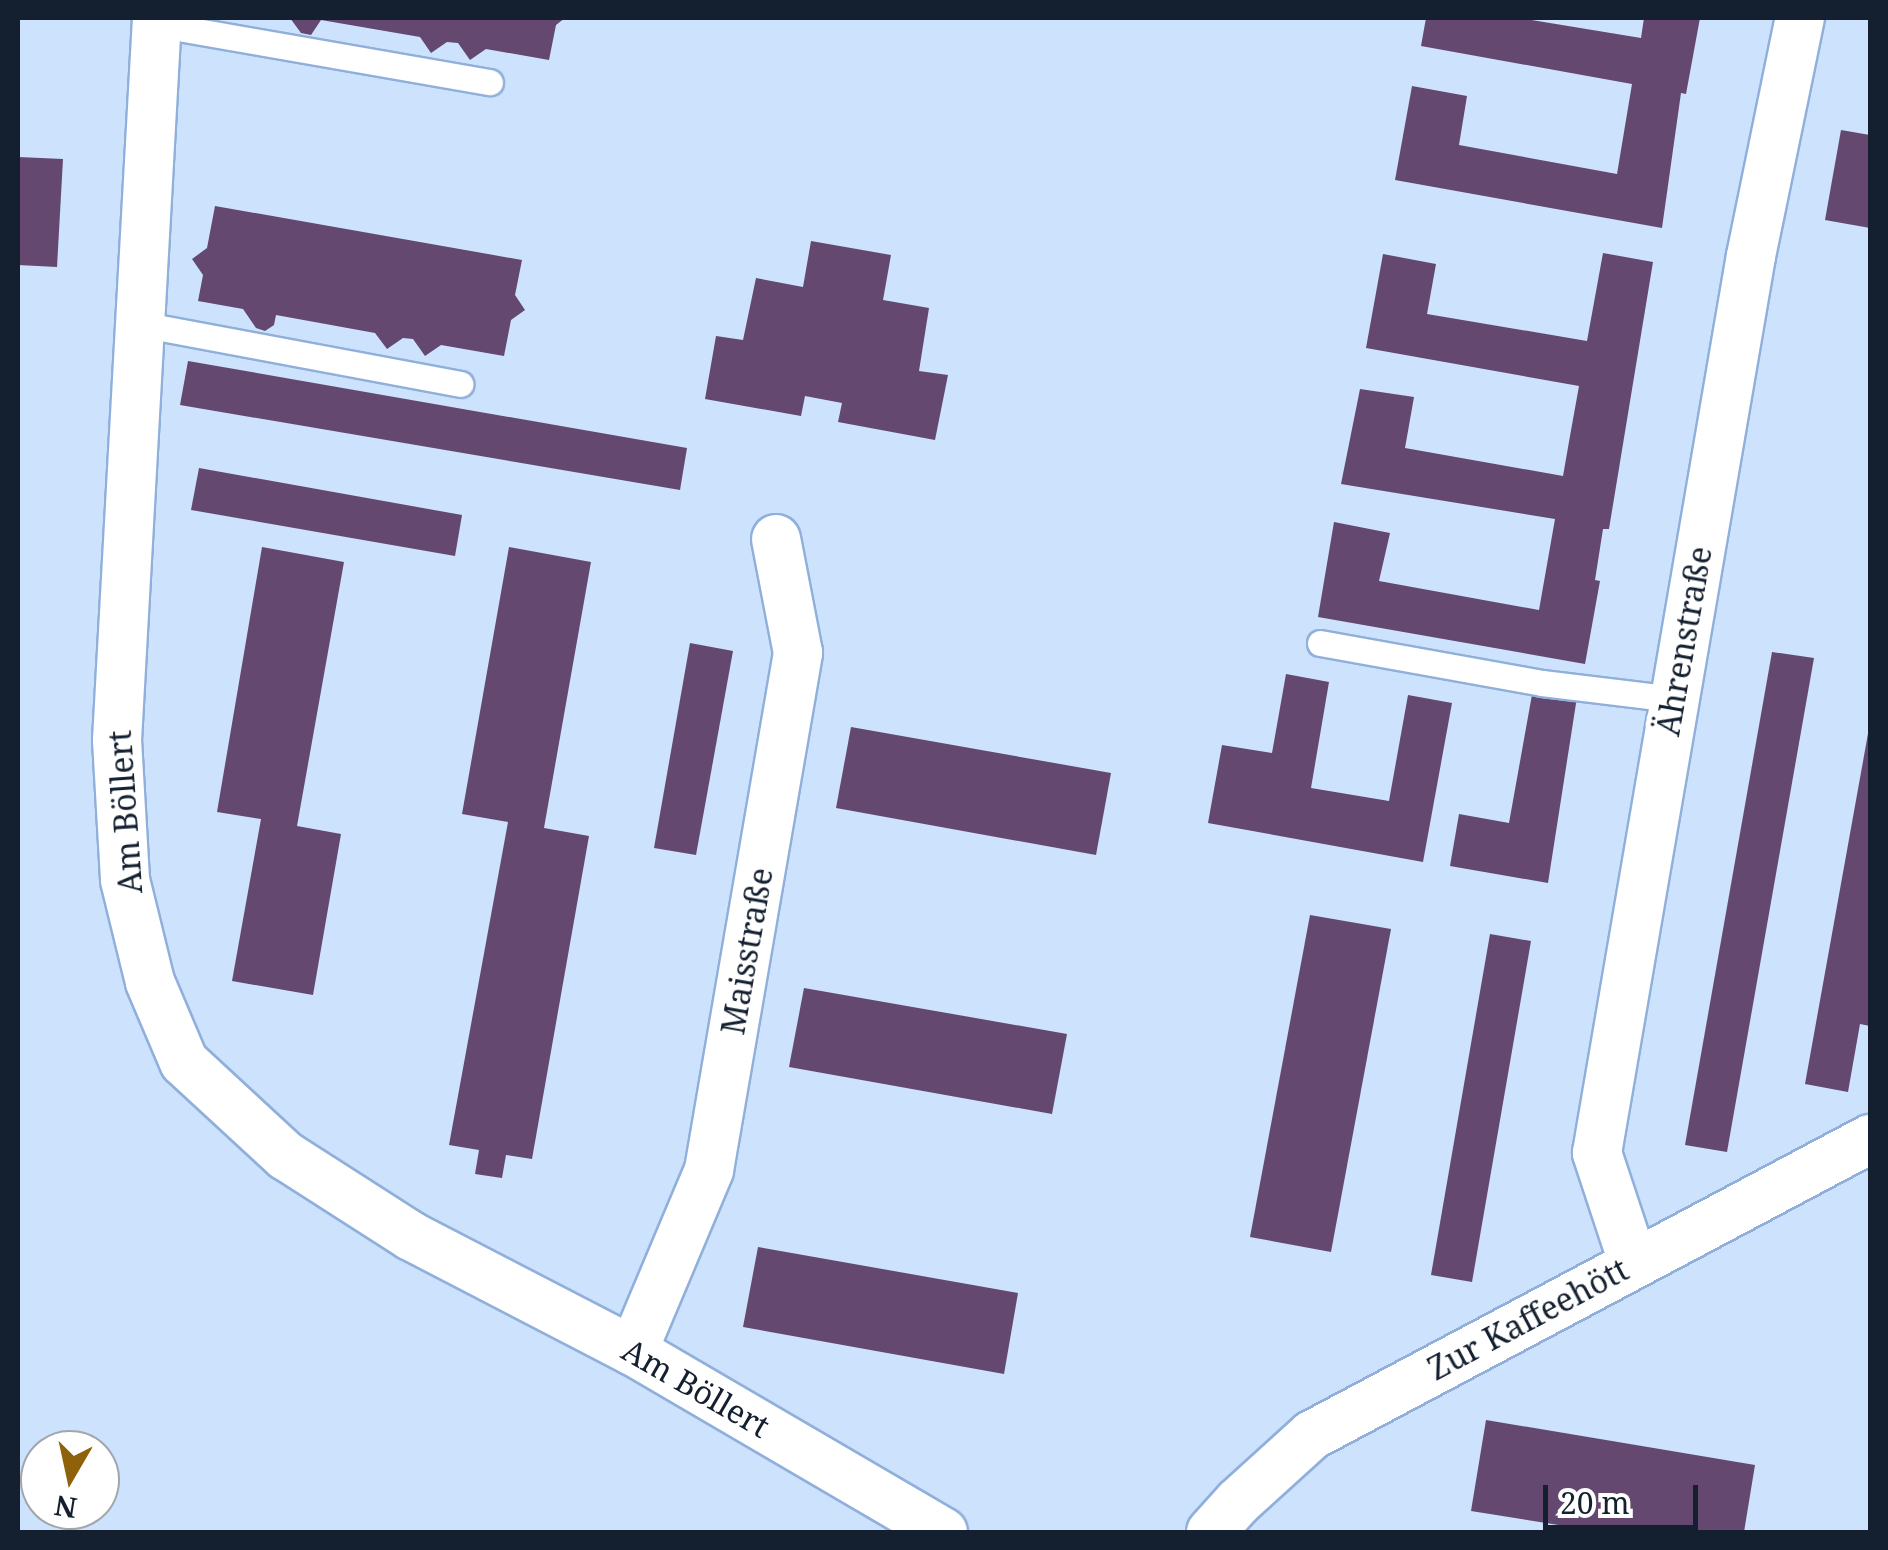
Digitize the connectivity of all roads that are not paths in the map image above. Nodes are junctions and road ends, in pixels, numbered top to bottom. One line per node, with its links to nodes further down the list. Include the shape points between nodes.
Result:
1 (1800, 18): 8 (street, Ährenstraße, via 1747,275)
2 (157, 21): 3 (lane); 4 (street, Am Böllert)
3 (490, 82)
4 (140, 324): 5 (lane); 11 (street, Am Böllert, via 117,740 125,880 150,982 184,1062 286,1156 412,1236)
5 (460, 384)
6 (776, 539): 11 (street, Maisstraße, via 798,653 712,1151)
7 (1320, 643): 8 (lane)
8 (1674, 699): 10 (street, Ährenstraße, via 1597,1154)
9 (1870, 1139): 10 (street, Zur Kaffeehött)
10 (1634, 1262): 13 (street, Zur Kaffeehött, via 1312,1435)
11 (634, 1351): 12 (street, Am Böllert)
12 (943, 1532)
13 (1211, 1532)

